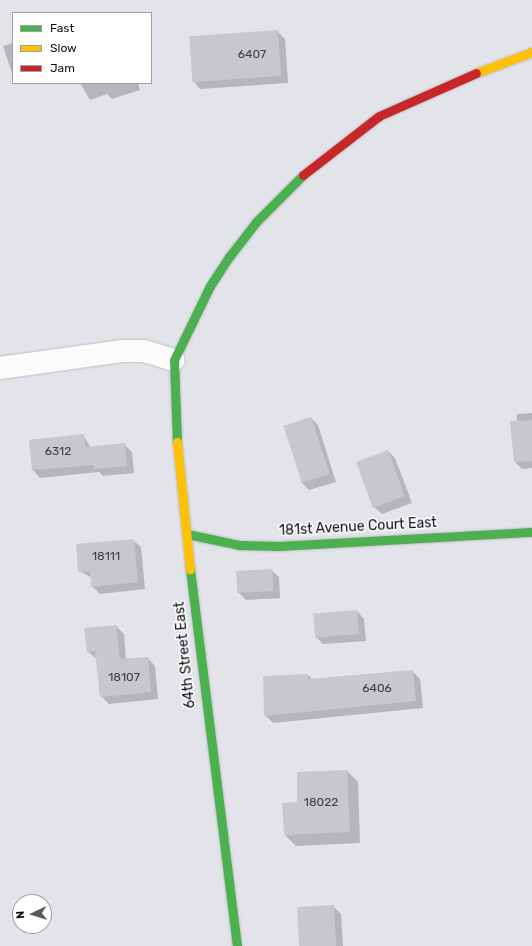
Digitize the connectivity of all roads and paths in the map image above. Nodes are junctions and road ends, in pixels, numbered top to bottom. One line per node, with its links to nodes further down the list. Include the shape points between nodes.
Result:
1 (532, 52): 2 (street, via 448,83 379,116 313,165 256,222 229,257 210,286)
2 (174, 360): 3 (street, via 144,351 123,351); 5 (street, 64th Street East, via 174,417)
3 (0, 368)
4 (532, 532): 5 (street, 181st Avenue Court East, via 279,546 239,545)
5 (187, 534): 6 (street, 64th Street East, via 205,709)
6 (237, 946)

